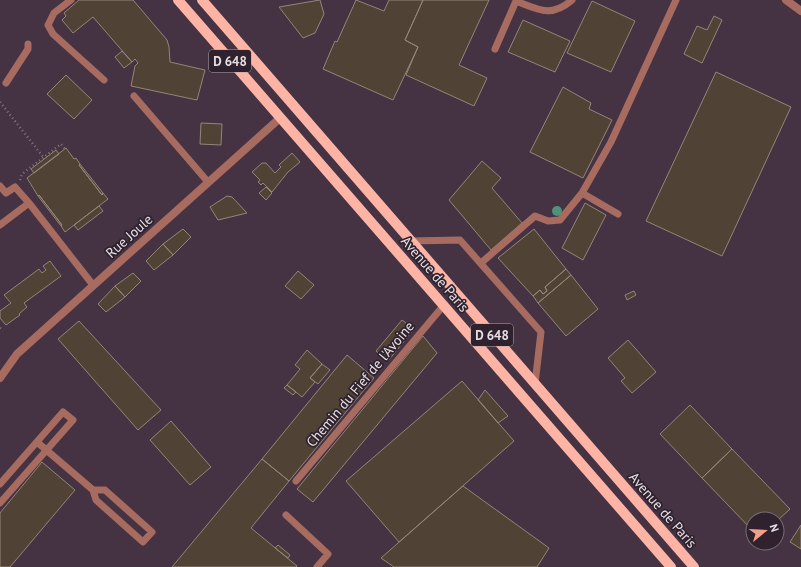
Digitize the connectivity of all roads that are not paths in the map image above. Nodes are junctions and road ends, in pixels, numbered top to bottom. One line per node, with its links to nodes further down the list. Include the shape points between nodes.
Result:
1 (71, 0): 10 (lane, via 54,13 48,25 52,34)
2 (178, 0): 13 (main road, Avenue de Paris / D 648)
3 (202, 0): 20 (main road, Avenue de Paris / D 648)
4 (572, 0): 9 (lane, via 564,7 549,12 516,1)
5 (676, 0): 16 (lane, via 611,142)
6 (786, 0): 7 (street)
7 (801, 12)
8 (28, 44): 11 (lane, via 28,49)
9 (495, 49)
10 (104, 80)
11 (6, 83)
12 (134, 96): 14 (lane)
13 (280, 118): 14 (street, Rue Joule); 23 (main road, Avenue de Paris / D 648)
14 (208, 182): 22 (street, Rue Joule)
15 (0, 186): 17 (lane, via 6,193 15,187)
16 (582, 194): 18 (lane); 21 (lane, via 560,220 548,221 535,216)
17 (29, 203): 19 (lane); 22 (lane)
18 (618, 214)
19 (0, 225)
20 (410, 241): 21 (lane, via 460,240); 25 (main road, Avenue de Paris / D 648)
21 (481, 263): 25 (lane, via 542,332)
22 (93, 285): 24 (street, Rue Joule, via 17,354)
23 (444, 305): 28 (lane, Chemin du Fief de l'Avoine); 34 (main road, Avenue de Paris / D 648)
24 (0, 378)
25 (535, 384): 35 (main road, Avenue de Paris / D 648)
26 (37, 442): 27 (lane); 27 (lane, via 63,412 73,420); 29 (lane)
27 (46, 450): 30 (lane); 31 (lane)
28 (296, 481)
29 (0, 484)
30 (93, 490): 30 (lane, via 96,500 143,542 152,532 105,490)
31 (0, 503)
32 (286, 515): 33 (lane, via 328,554)
33 (317, 567)
34 (671, 567)
35 (694, 567)

